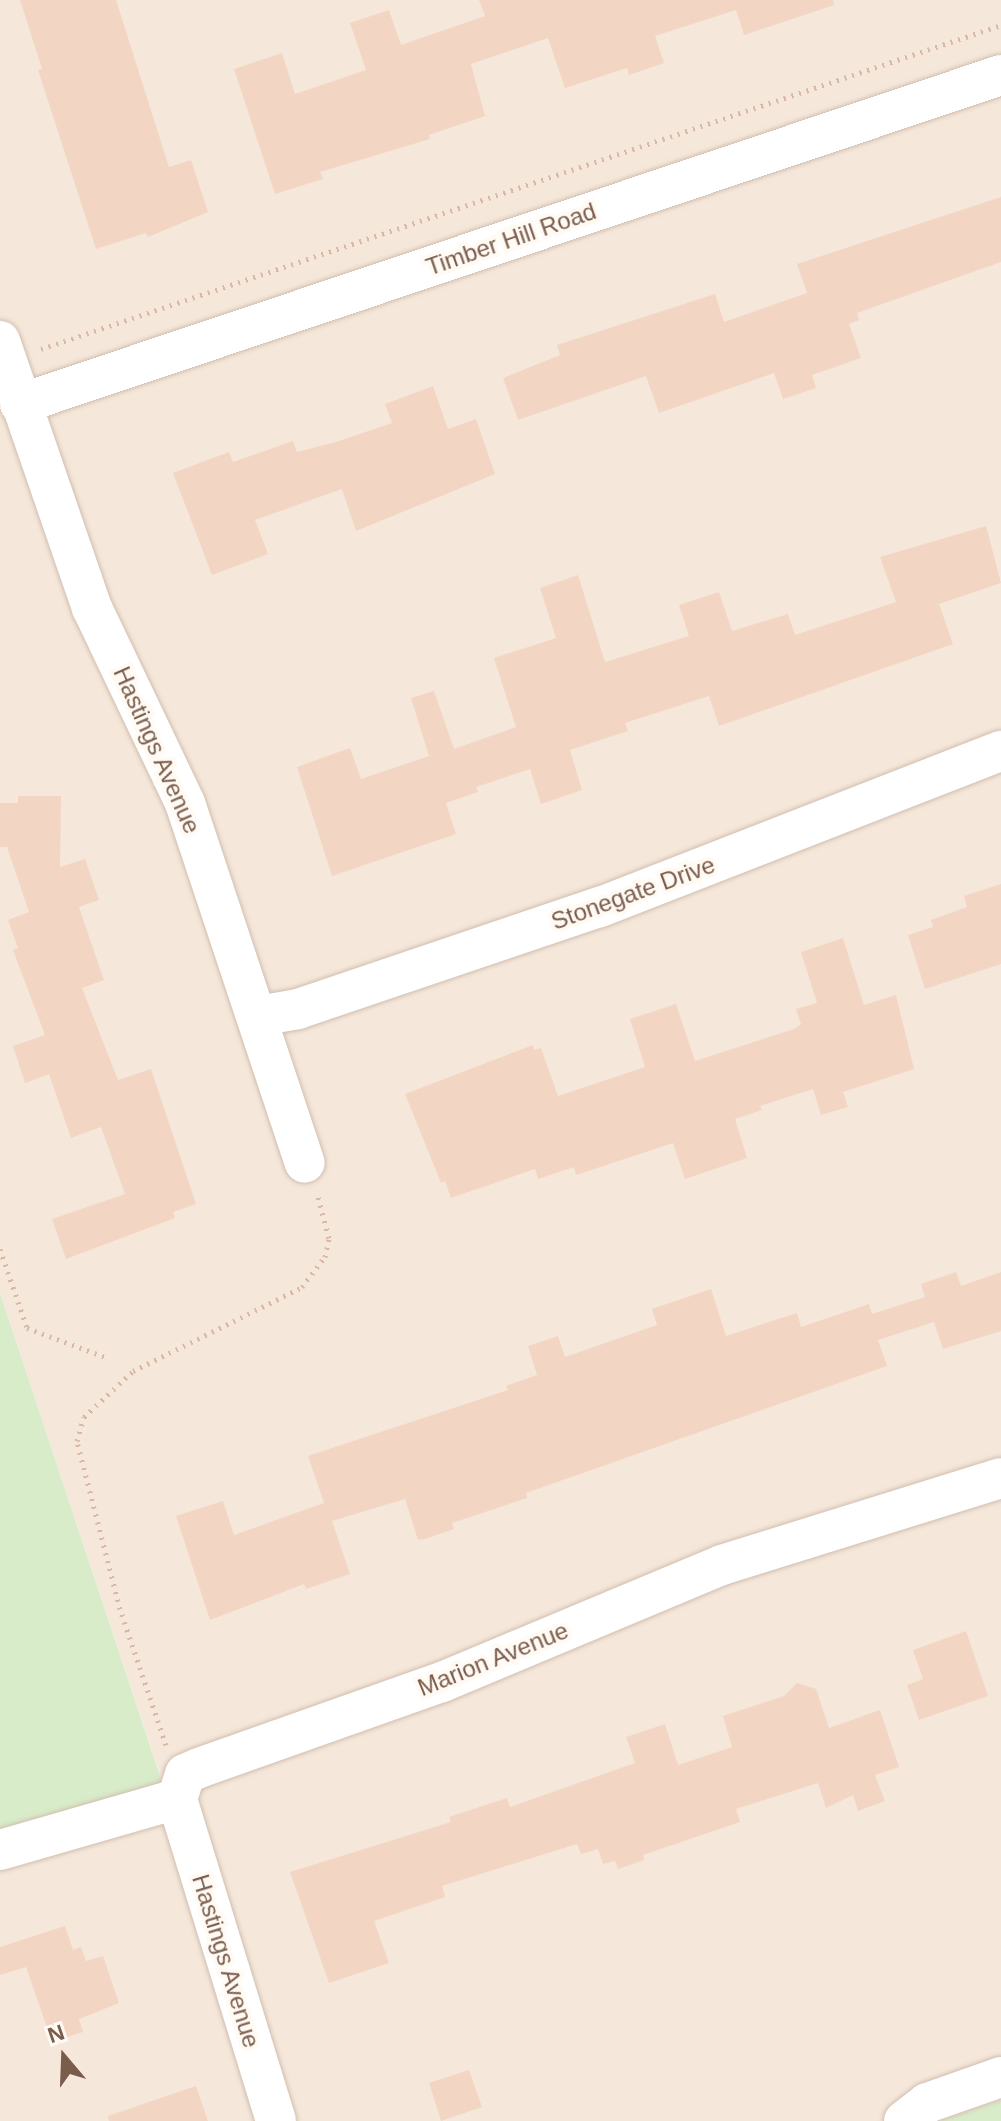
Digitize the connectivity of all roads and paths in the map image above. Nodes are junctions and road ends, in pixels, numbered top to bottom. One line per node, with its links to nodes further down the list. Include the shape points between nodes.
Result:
1 (1001, 25): 3 (path)
2 (1001, 75): 4 (street, Timber Hill Road)
3 (3, 351): 4 (street, Hastings Avenue)
4 (20, 404): 6 (street, Hastings Avenue, via 92,608 185,803)
5 (1001, 751): 6 (street, Stonegate Drive, via 600,907 298,1009)
6 (258, 1016): 7 (street, Hastings Avenue)
7 (305, 1163): 11 (path, via 329,1238 325,1257 302,1287 133,1371 84,1417 77,1441 120,1609)
8 (0, 1249): 9 (path, via 27,1328)
9 (108, 1358)
10 (1001, 1478): 11 (street, Marion Avenue, via 722,1565 442,1682 229,1755 185,1774)
11 (179, 1794): 12 (street, Marion Avenue); 14 (street, Hastings Avenue)
12 (0, 1850)
13 (1001, 2077): 15 (street, via 927,2103)
14 (276, 2121)
15 (904, 2121)

